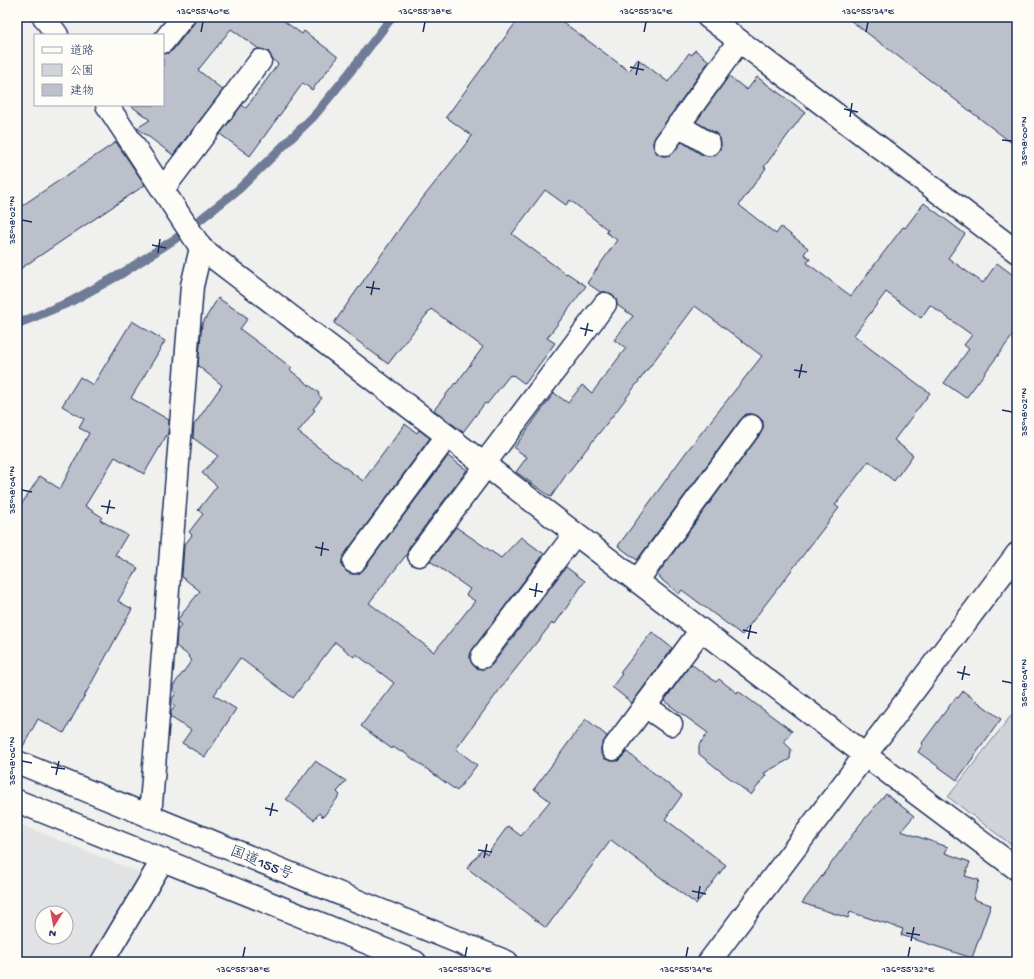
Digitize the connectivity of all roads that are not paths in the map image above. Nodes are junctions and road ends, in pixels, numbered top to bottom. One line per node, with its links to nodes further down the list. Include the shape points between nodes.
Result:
1 (44, 17): 4 (main road)
2 (183, 17): 5 (main road)
3 (708, 17): 6 (main road)
4 (56, 34)
5 (164, 41)
6 (739, 41): 9 (main road); 14 (main road)
7 (260, 61): 12 (main road)
8 (110, 106): 12 (main road)
9 (678, 125): 10 (main road); 11 (main road)
10 (664, 144)
11 (709, 144)
12 (163, 189): 13 (main road)
13 (197, 242): 17 (main road); 32 (main road)
14 (1017, 252)
15 (605, 304): 18 (main road)
16 (751, 426): 23 (main road)
17 (447, 436): 18 (main road); 22 (main road)
18 (485, 465): 19 (main road); 21 (main road)
19 (576, 534): 23 (main road); 25 (main road)
20 (1017, 554): 29 (main road)
21 (419, 555)
22 (354, 562)
23 (637, 581): 24 (main road)
24 (701, 630): 26 (main road); 29 (main road)
25 (482, 657)
26 (645, 706): 27 (main road); 28 (main road)
27 (671, 724)
28 (613, 749)
29 (865, 755): 34 (main road); 38 (main road)
30 (17, 762): 32 (main road, 国道155号)
31 (17, 802): 33 (main road)
32 (150, 817): 37 (main road, 国道155号)
33 (162, 861): 35 (main road); 36 (main road)
34 (1017, 870)
35 (102, 962)
36 (415, 962)
37 (507, 962)
38 (709, 962)

